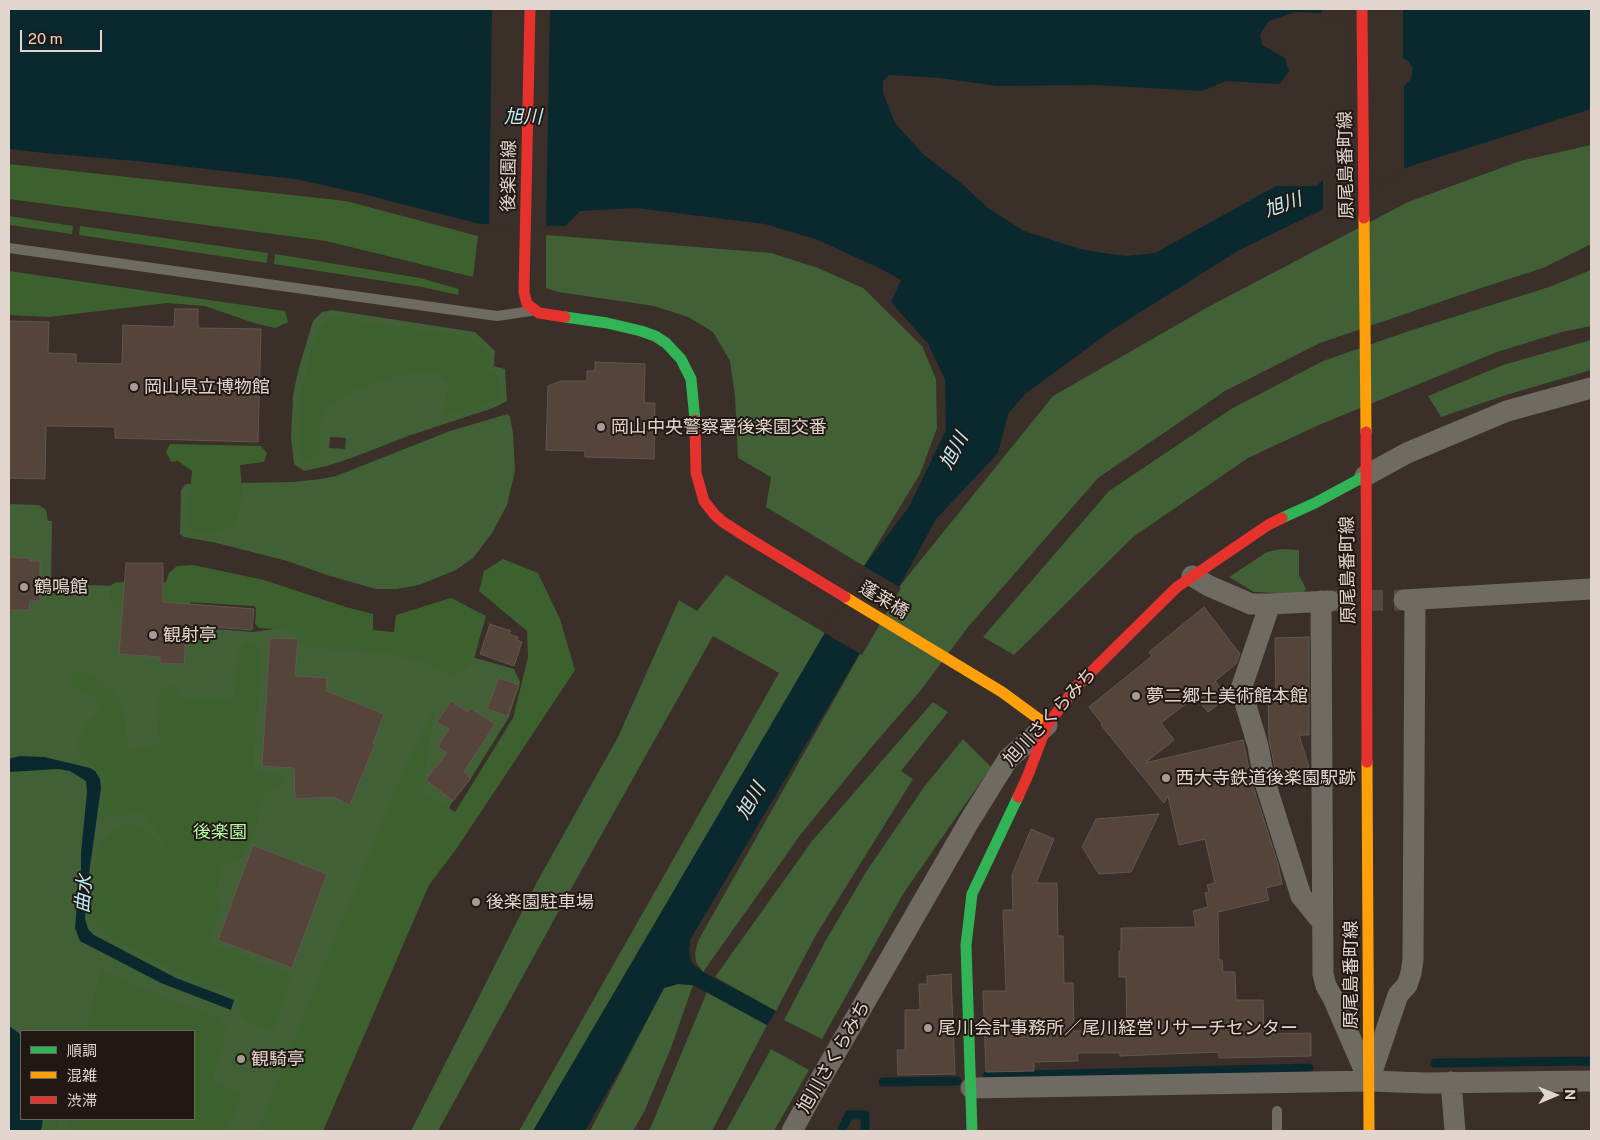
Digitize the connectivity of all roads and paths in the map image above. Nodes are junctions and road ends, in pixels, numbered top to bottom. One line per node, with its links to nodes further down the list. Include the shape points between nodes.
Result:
1 (530, 9): 4 (street, 後楽園線, via 524,282 527,304)
2 (1362, 9): 6 (street, 原尾島番町線)
3 (9, 248): 4 (lane, via 497,316)
4 (534, 311): 10 (street, 蓬莱橋, via 641,331 655,336 675,352 686,368 694,390 696,473 704,501 715,515 1002,692)
5 (1591, 388): 6 (street, via 1507,412 1407,453)
6 (1365, 476): 7 (street, 旭川さくらみち, via 1268,525); 13 (street, 原尾島番町線)
7 (1192, 576): 9 (street, via 1251,604); 10 (street, 旭川さくらみち, via 1077,686)
8 (1591, 589): 13 (street, via 1409,600 1412,973 1398,994)
9 (1270, 604): 11 (street, via 1241,689 1264,779 1301,896); 11 (street, via 1325,601)
10 (1047, 725): 15 (street, via 1028,775 972,894 966,945); 17 (street, 旭川さくらみち, via 1008,759)
11 (1322, 922): 13 (street, via 1326,986)
12 (1591, 1081): 14 (street)
13 (1370, 1082): 14 (street); 15 (street); 20 (street, 原尾島番町線)
14 (1451, 1082): 21 (street)
15 (971, 1088): 18 (street)
16 (1277, 1111): 19 (lane)
17 (792, 1131)
18 (972, 1131)
19 (1277, 1131)
20 (1369, 1131)
21 (1455, 1131)

